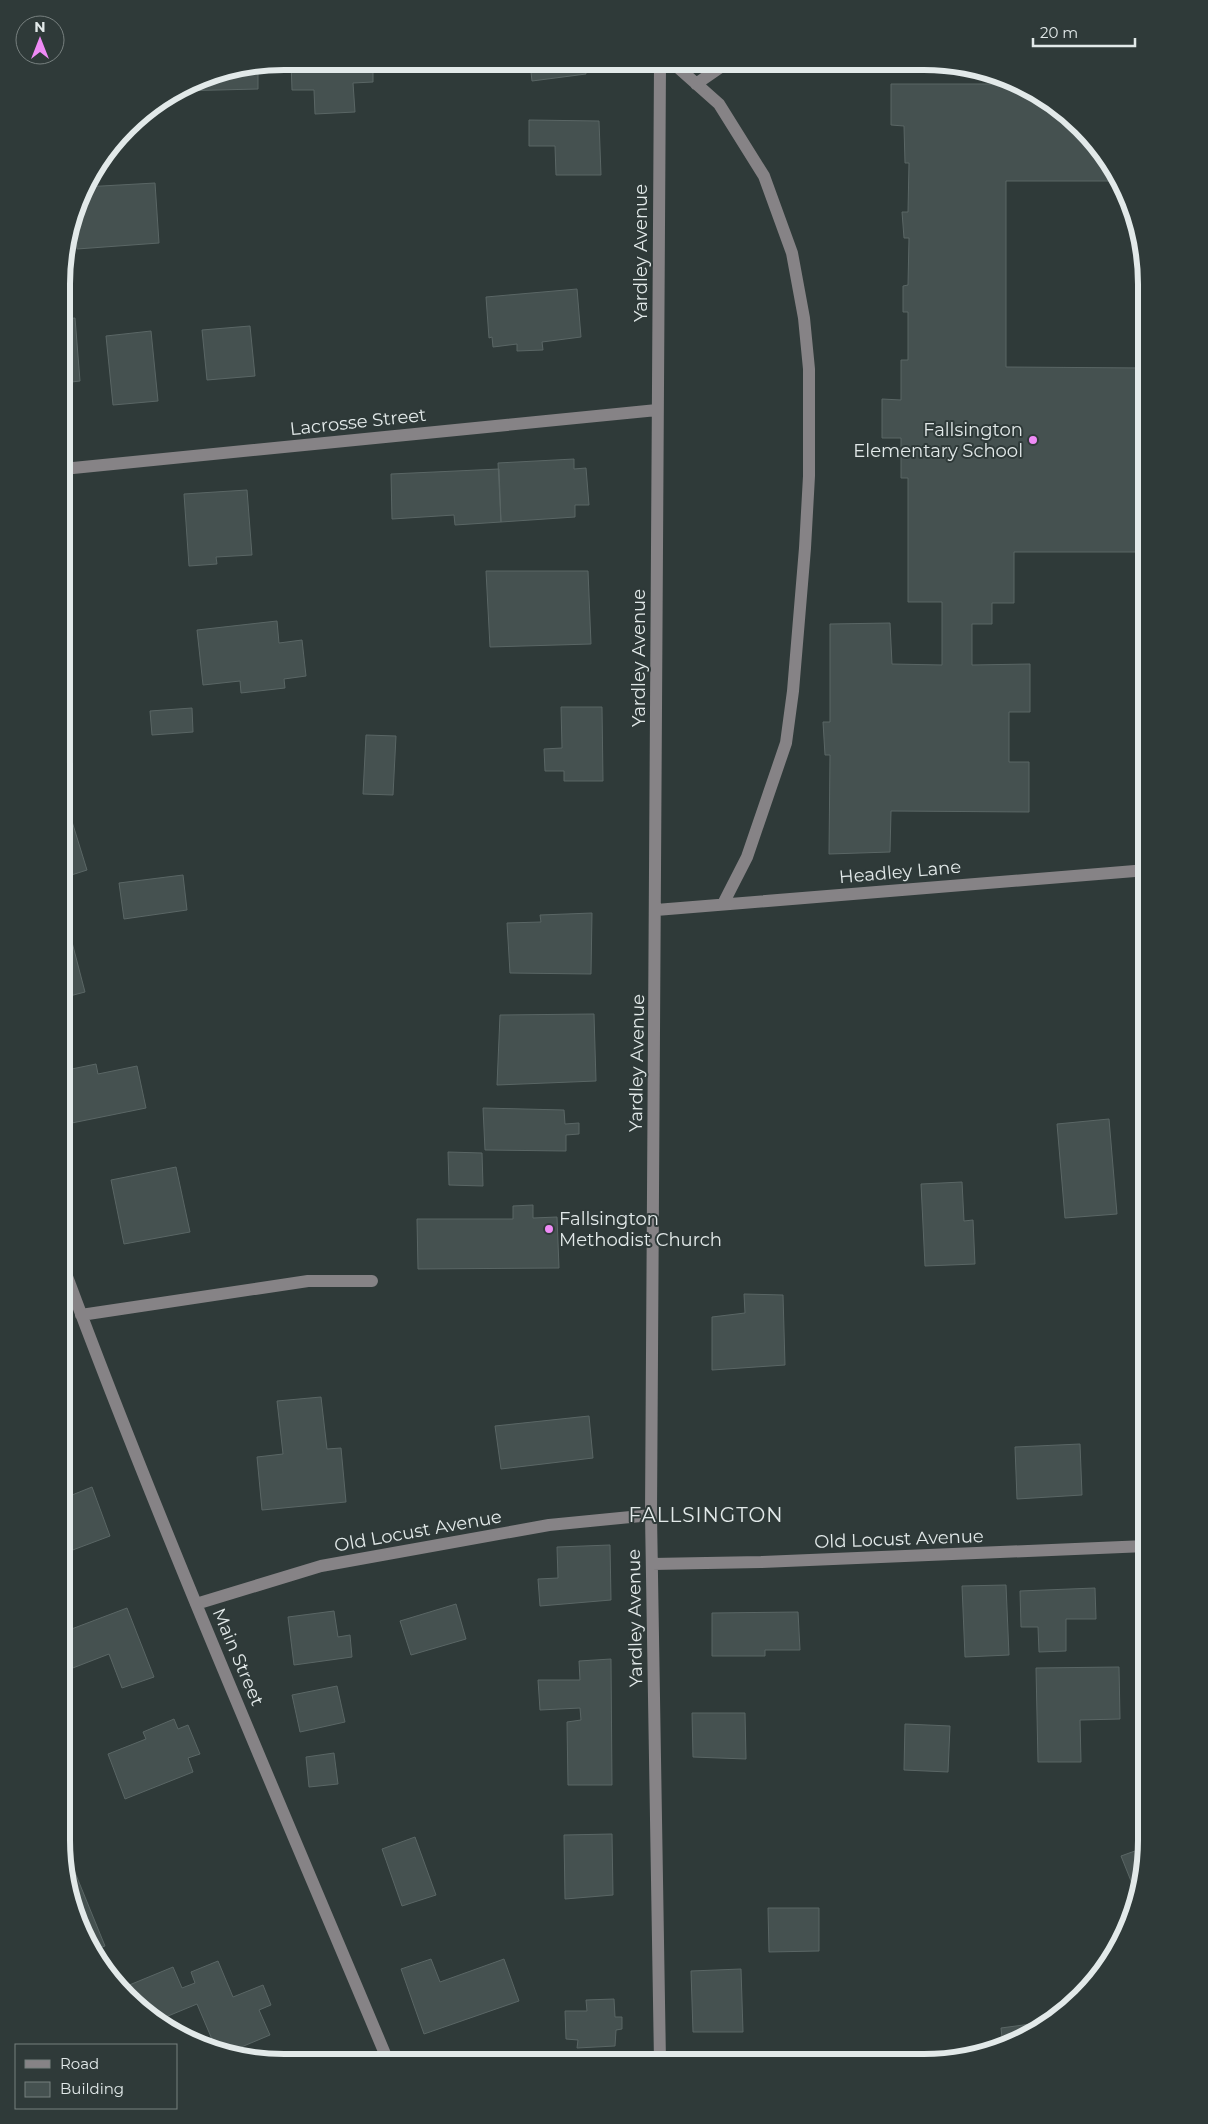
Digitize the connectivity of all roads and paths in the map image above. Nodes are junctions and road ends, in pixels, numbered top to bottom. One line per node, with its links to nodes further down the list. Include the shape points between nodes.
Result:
1 (660, 70): 5 (street, Yardley Avenue)
2 (681, 70): 4 (street)
3 (716, 70): 4 (street)
4 (696, 84): 8 (street, via 719,104 764,176 792,252 809,370 805,548 786,743 747,857)
5 (657, 410): 6 (street, Lacrosse Street); 9 (street, Yardley Avenue)
6 (70, 468)
7 (1138, 871): 8 (street, Headley Lane)
8 (723, 904): 9 (street, Headley Lane)
9 (656, 910): 13 (street, Yardley Avenue)
10 (372, 1281): 12 (street, via 308,1281)
11 (70, 1285): 12 (street, Main Street)
12 (81, 1315): 16 (street, Main Street)
13 (651, 1515): 15 (street, Yardley Avenue); 16 (street, Old Locust Avenue, via 549,1526 321,1566)
14 (1138, 1546): 15 (street, Old Locust Avenue)
15 (652, 1564): 18 (street, Yardley Avenue)
16 (196, 1604): 17 (street, Main Street)
17 (385, 2054)
18 (660, 2054)

